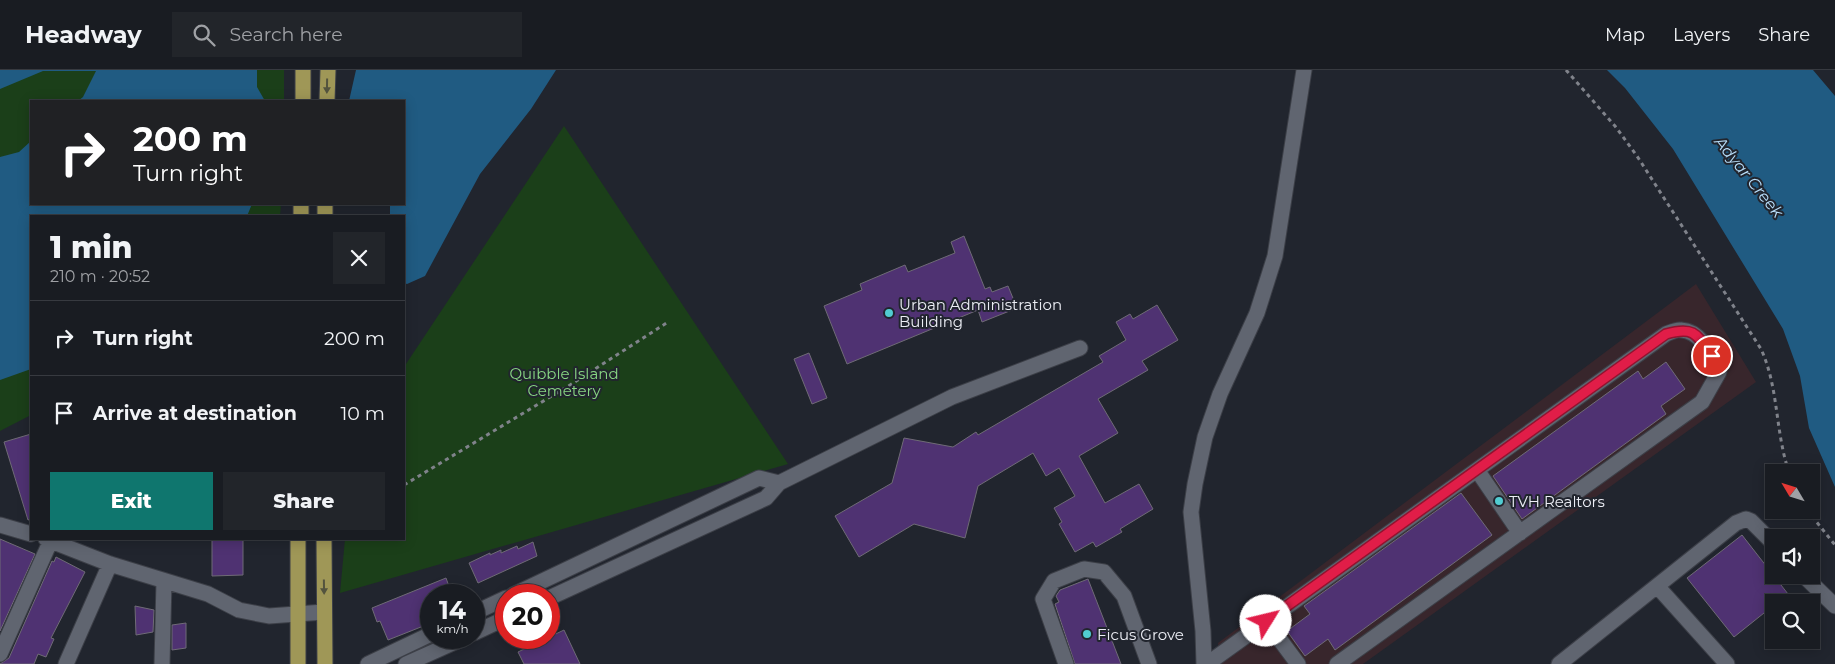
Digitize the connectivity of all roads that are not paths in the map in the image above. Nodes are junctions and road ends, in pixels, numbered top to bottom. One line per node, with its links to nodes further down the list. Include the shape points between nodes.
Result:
1 (303, 70): 4 (main road)
2 (328, 70): 5 (main road, one-way to 5)
3 (1304, 70): 37 (street, via 1272,266 1257,313 1220,394 1195,484 1191,512)
4 (303, 100)
5 (327, 100)
6 (1080, 348): 8 (street, via 952,397)
7 (1477, 470): 10 (street); 10 (street, via 1666,334 1681,329 1696,334 1712,356 1719,372 1702,402); 25 (street)
8 (779, 483): 18 (street, via 759,478); 21 (street, via 766,498)
9 (0, 525): 11 (street)
10 (1520, 533): 39 (street)
11 (30, 534)
12 (1765, 534): 20 (street, via 1755,523 1746,519 1741,521)
13 (49, 540): 16 (street); 28 (street)
14 (298, 540): 24 (main road)
15 (324, 540): 23 (main road, one-way to 23)
16 (110, 564): 17 (street); 29 (street)
17 (164, 582): 24 (street, via 208,594 239,610 269,616); 30 (street)
18 (535, 584)
19 (1812, 584): 22 (street)
20 (1657, 586): 40 (street); 41 (street)
21 (560, 593)
22 (1835, 606)
23 (324, 612): 24 (street); 32 (main road)
24 (297, 614): 31 (main road)
25 (1266, 621): 37 (street); 38 (street)
26 (420, 639): 33 (street)
27 (439, 649): 34 (street)
28 (0, 654)
29 (66, 664)
30 (162, 664)
31 (298, 664)
32 (325, 664)
33 (368, 664)
34 (406, 664)
35 (1066, 664): 36 (street, via 1043,599 1054,581 1084,568 1104,572 1124,596)
36 (1149, 664)
37 (1206, 664)
38 (1298, 664)
39 (1337, 664)
40 (1558, 664)
41 (1727, 664)

